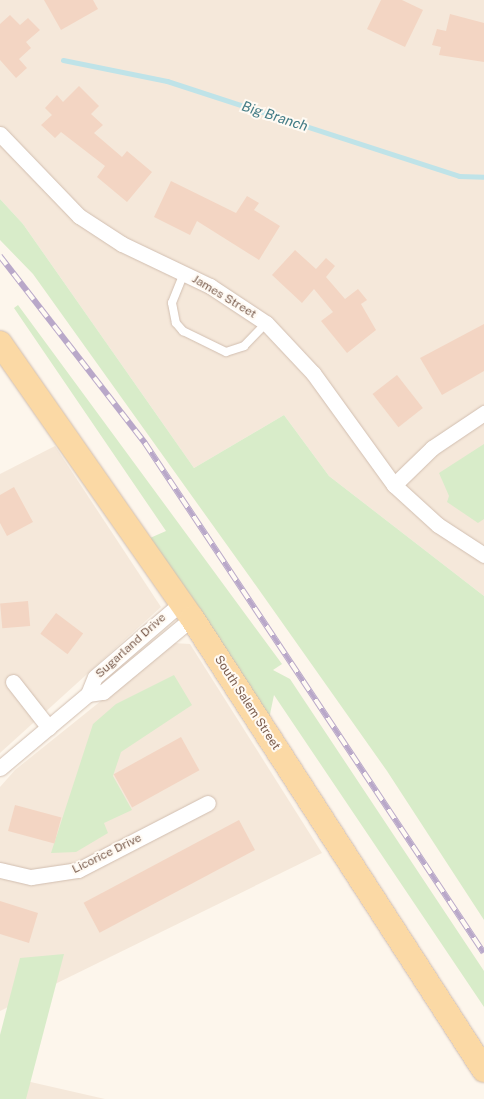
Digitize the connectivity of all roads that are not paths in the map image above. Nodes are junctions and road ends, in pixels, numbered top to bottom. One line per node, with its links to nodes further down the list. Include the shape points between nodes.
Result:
1 (0, 134): 2 (street, James Street, via 79,216 122,244)
2 (184, 273): 3 (street, James Street); 3 (lane, via 172,303 176,323 184,331 226,352 244,346)
3 (266, 323): 6 (street, James Street, via 313,373)
4 (0, 343): 8 (main road, South Salem Street)
5 (484, 413): 6 (street, via 432,448)
6 (394, 485): 7 (street, James Street, via 438,525)
7 (484, 555)
8 (186, 611): 10 (street, Sugarland Drive, via 104,692 88,694); 14 (main road, South Salem Street)
9 (13, 682): 10 (street)
10 (49, 728): 11 (street, Sugarland Drive)
11 (0, 768)
12 (208, 803): 13 (street, Licorice Drive, via 78,870 31,877)
13 (0, 870)
14 (484, 1070)

